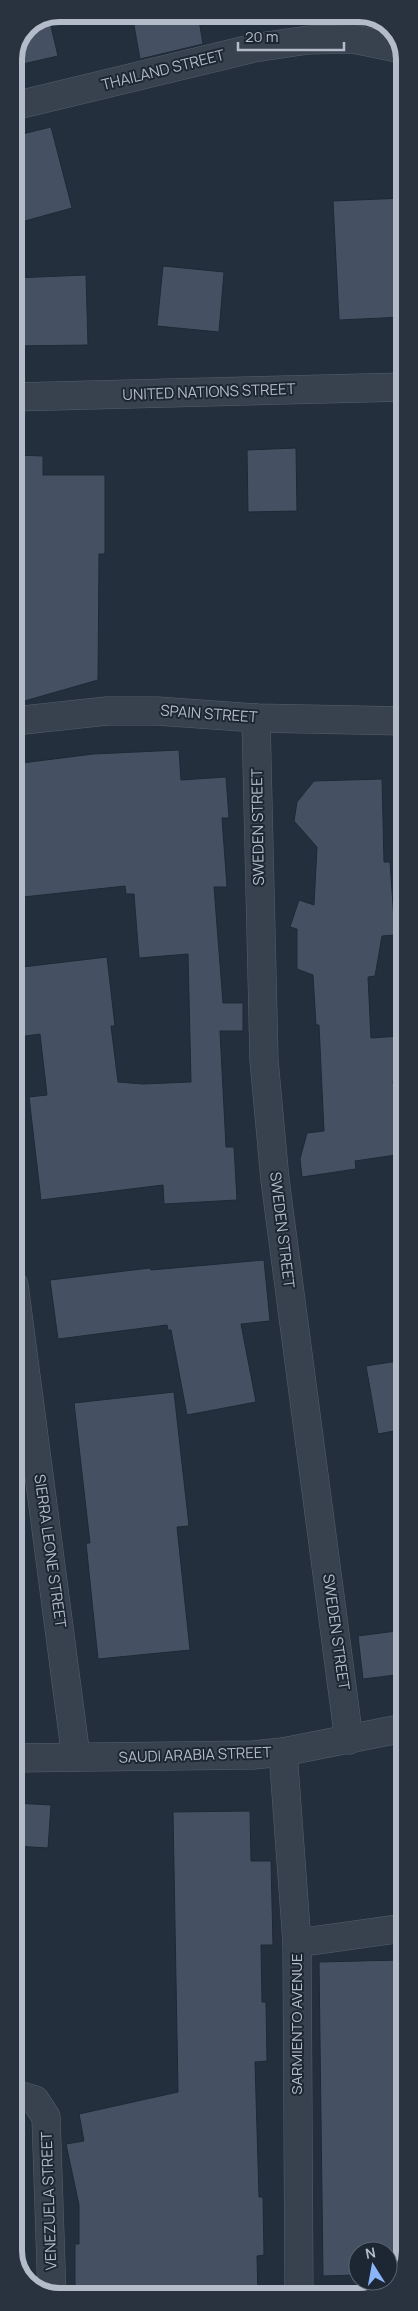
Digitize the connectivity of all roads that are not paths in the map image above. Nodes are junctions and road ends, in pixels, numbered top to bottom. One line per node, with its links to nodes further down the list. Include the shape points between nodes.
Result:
1 (394, 47): 2 (street, THAILAND STREET, via 353,39 308,40 254,48)
2 (23, 104)
3 (395, 387): 4 (street, UNITED NATIONS STREET)
4 (23, 397)
5 (256, 718): 6 (street, SPAIN STREET, via 107,711); 7 (street, SPAIN STREET); 10 (street, SWEDEN STREET, via 264,1060 268,1104 275,1180)
6 (23, 721)
7 (395, 721)
8 (23, 1353): 12 (street, SIERRA LEONE STREET)
9 (396, 1730): 10 (street, SAUDI ARABIA STREET)
10 (349, 1740): 11 (street, SAUDI ARABIA STREET)
11 (283, 1752): 12 (street, SAUDI ARABIA STREET, via 223,1757); 15 (street, SARMIENTO AVENUE)
12 (76, 1757): 13 (street, SAUDI ARABIA STREET)
13 (23, 1758)
14 (396, 1929): 15 (street)
15 (297, 1943): 18 (street, SARMIENTO AVENUE)
16 (23, 2097): 17 (street, VENEZUELA STREET, via 35,2100 46,2118)
17 (52, 2287)
18 (299, 2288)

